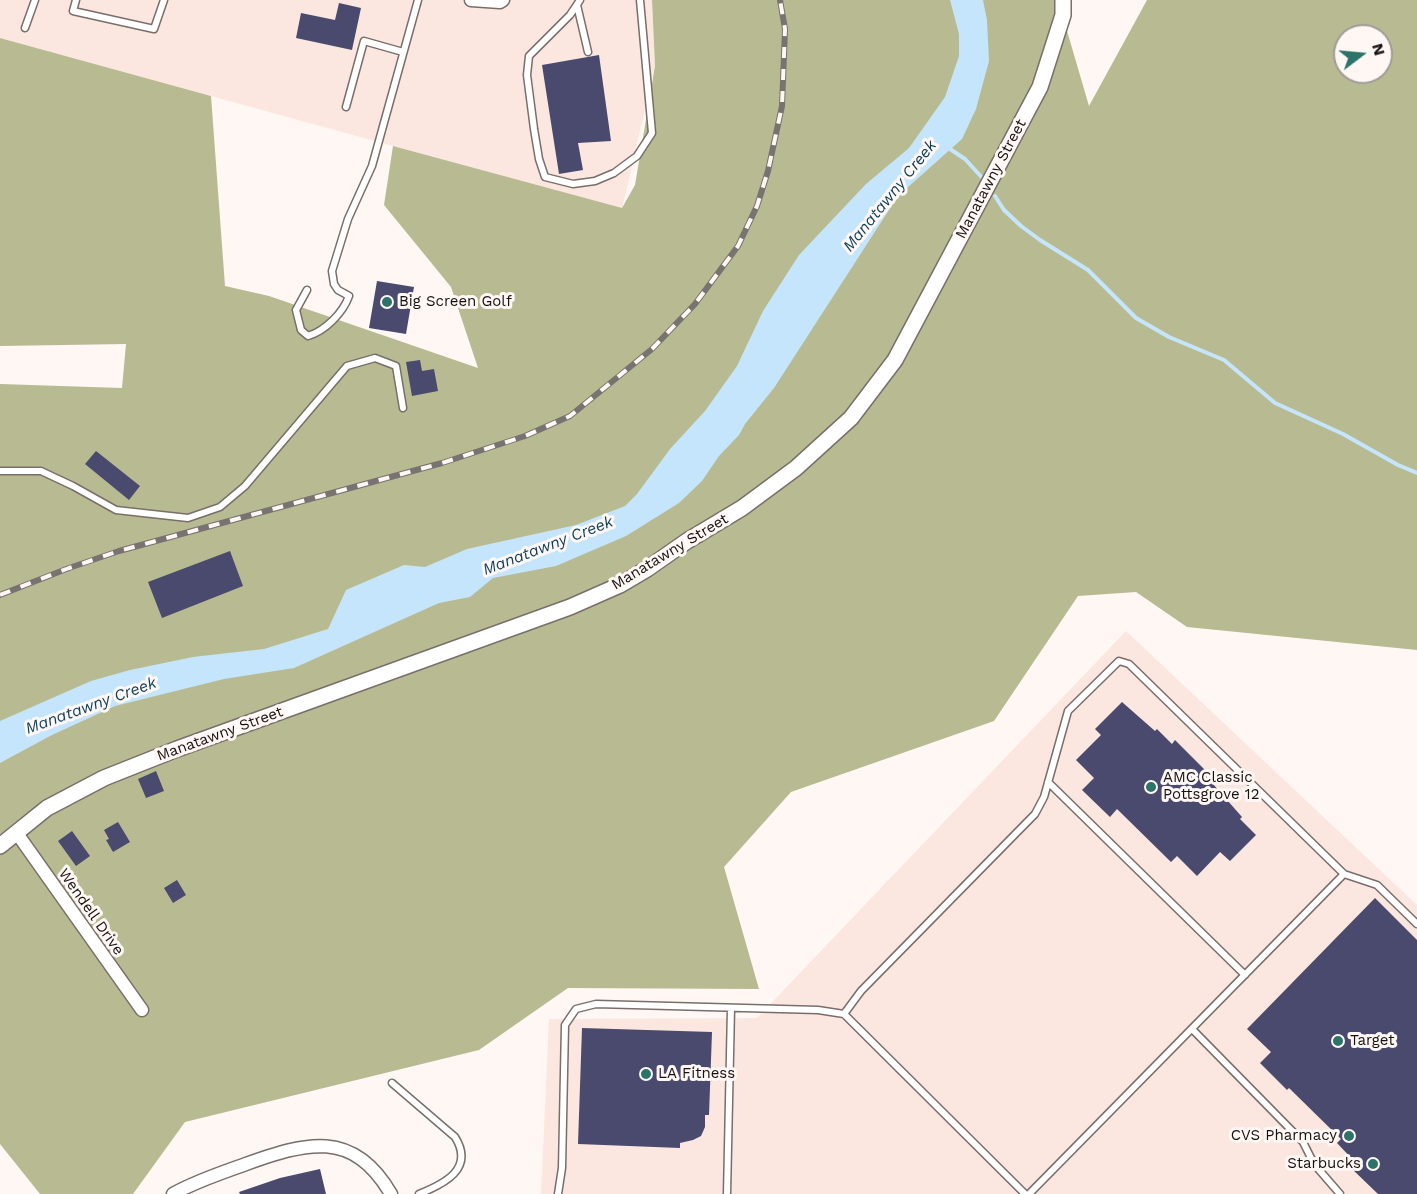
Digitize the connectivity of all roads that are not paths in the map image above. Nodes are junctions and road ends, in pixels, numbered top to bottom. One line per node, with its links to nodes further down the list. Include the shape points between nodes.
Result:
1 (35, 0): 10 (lane)
2 (76, 0): 3 (lane, via 73,11 154,29)
3 (165, 0)
4 (418, 0): 11 (lane)
5 (471, 0): 6 (street)
6 (503, 0)
7 (640, 0): 9 (lane, via 652,133 637,156 614,173 573,184 545,177 527,75 529,56)
8 (1063, 0): 18 (street, Manatawny Street, via 1063,15 1040,87 895,360 851,418 796,468 742,508 620,585 570,607 123,770 47,808)
9 (578, 2): 12 (lane)
10 (25, 28)
11 (404, 52): 13 (lane, via 364,41); 14 (lane, via 372,166 348,219 332,271 338,290 349,296 330,322 308,336 301,330 296,310)
12 (588, 52)
13 (346, 107)
14 (307, 290)
15 (403, 408): 16 (lane, via 396,366 375,358 347,366 245,486 220,507 188,518 116,510 41,471)
16 (0, 471)
17 (1048, 782): 20 (lane, via 1068,711 1119,661 1129,664); 22 (lane); 25 (lane, via 1035,814 861,991)
18 (16, 832): 19 (street, Manatawny Street); 24 (street, Wendell Drive)
19 (0, 846)
20 (1344, 874): 21 (lane, via 1377,885); 22 (lane)
21 (1417, 924)
22 (1245, 975): 26 (lane)
23 (731, 1008): 25 (lane); 31 (lane, via 596,1004 576,1009 565,1025); 32 (lane)
24 (142, 1010)
25 (844, 1014): 33 (lane)
26 (1192, 1029): 33 (lane); 34 (lane, via 1303,1142 1314,1164)
27 (392, 1083): 30 (lane, via 455,1137 461,1150 454,1175)
28 (173, 1194): 29 (street, via 213,1175 292,1148 322,1145 362,1159)
29 (391, 1194)
30 (419, 1194)
31 (558, 1194)
32 (727, 1194)
33 (1027, 1194)
34 (1340, 1194)

